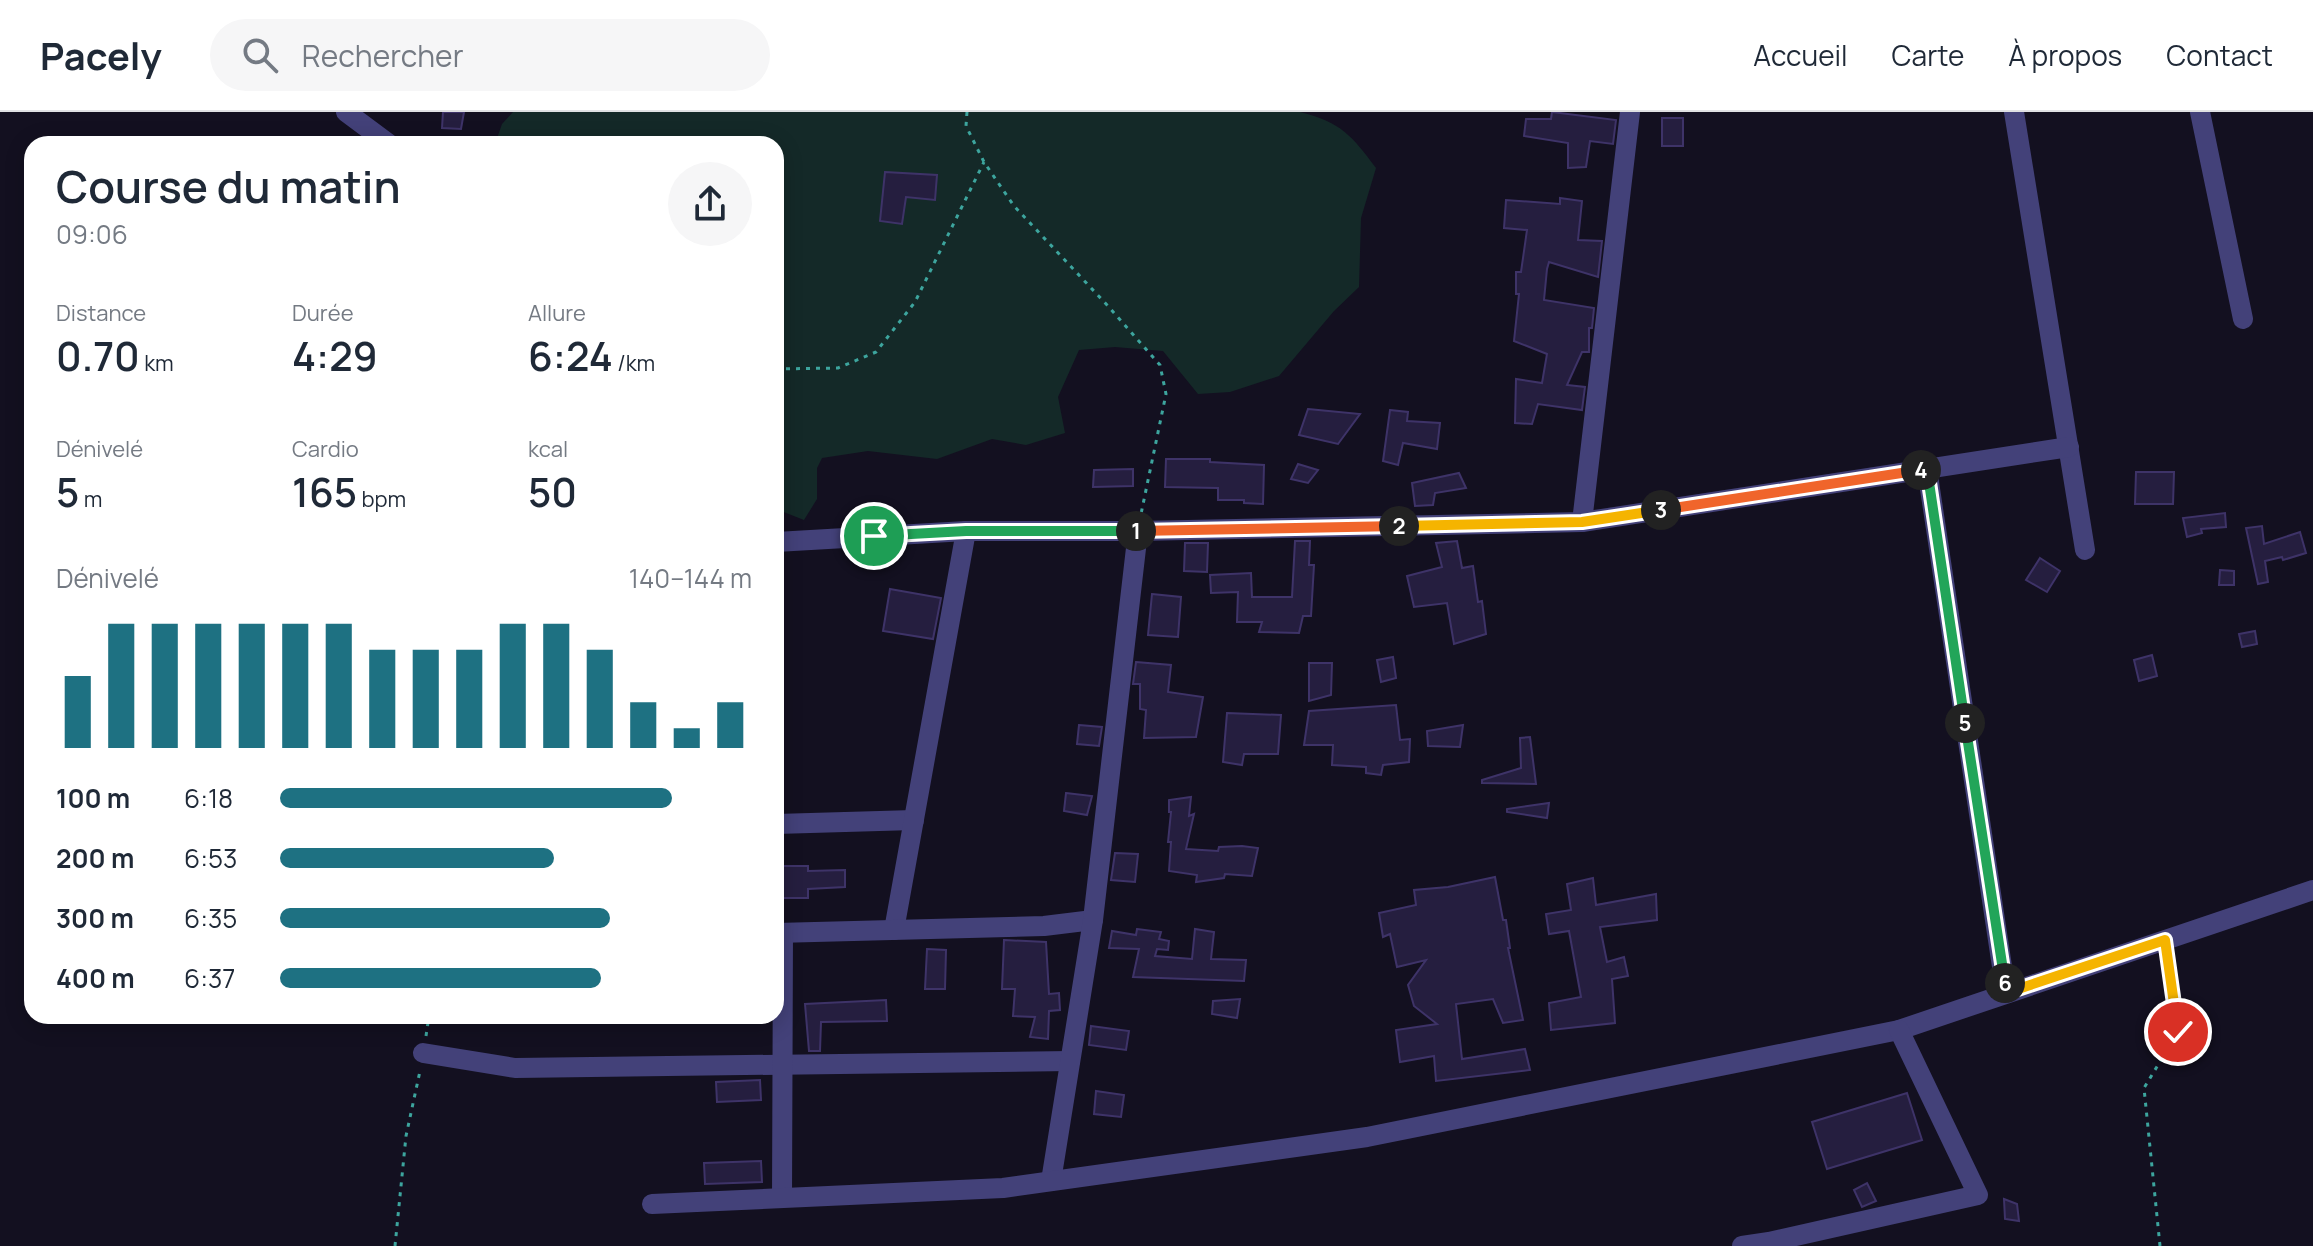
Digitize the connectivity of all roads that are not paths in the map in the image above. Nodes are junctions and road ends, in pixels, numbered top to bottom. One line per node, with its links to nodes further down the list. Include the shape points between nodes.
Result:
1 (346, 112): 5 (street)
2 (1630, 112): 9 (street)
3 (2014, 112): 7 (street)
4 (2200, 112): 6 (street)
5 (378, 136)
6 (2243, 319)
7 (2069, 447): 8 (street); 13 (street)
8 (1927, 469): 9 (street); 20 (street)
9 (1582, 522): 11 (street)
10 (966, 531): 11 (street); 12 (street); 14 (street)
11 (1138, 531): 17 (street)
12 (784, 542)
13 (2085, 550)
14 (914, 820): 15 (street); 18 (street)
15 (784, 824)
16 (2313, 890): 20 (street)
17 (1093, 920): 18 (street); 24 (street)
18 (894, 930): 19 (street)
19 (784, 933)
20 (2006, 993): 22 (street)
21 (781, 1024): 25 (street)
22 (1899, 1030): 26 (street, via 1367,1137); 29 (street, via 1978,1195)
23 (423, 1053): 25 (street, via 515,1068)
24 (1070, 1061): 25 (street); 26 (street)
25 (782, 1065): 27 (street)
26 (1051, 1181): 27 (street)
27 (782, 1198): 28 (street)
28 (652, 1204)
29 (1742, 1246)

